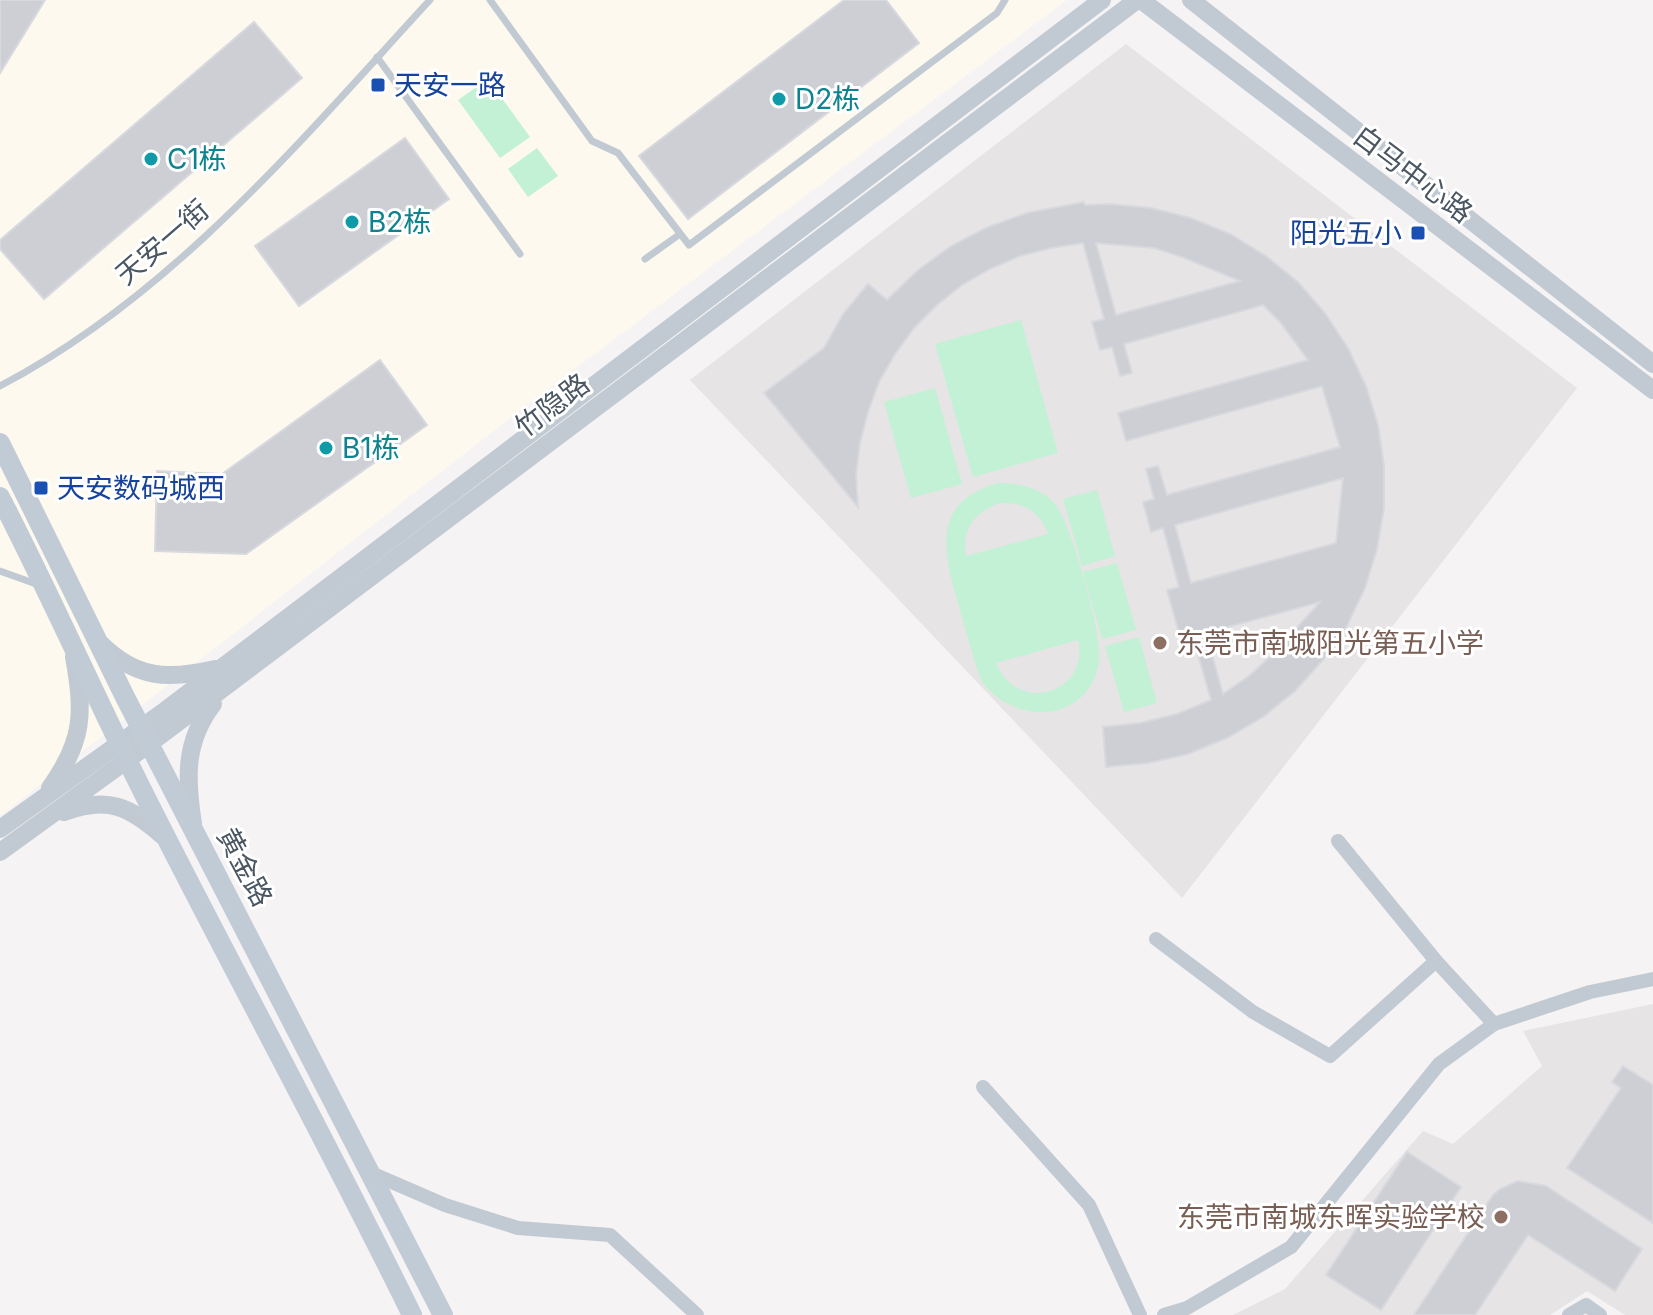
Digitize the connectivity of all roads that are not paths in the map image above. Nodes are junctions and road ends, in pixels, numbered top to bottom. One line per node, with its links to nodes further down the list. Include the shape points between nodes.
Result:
1 (430, 0): 7 (lane, 天安一街)
2 (1005, 0): 8 (lane, via 997,13 689,245)
3 (1102, 0): 20 (street, 竹隐路)
4 (1139, 0): 13 (street, 白马中心路); 20 (street, 竹隐路)
5 (1191, 0): 11 (street, 白马中心路)
6 (491, 1): 8 (lane, via 592,141 618,153)
7 (377, 57): 9 (lane); 12 (lane, 天安一街, via 190,251 63,349)
8 (680, 234): 10 (lane)
9 (520, 254)
10 (645, 259)
11 (1653, 364)
12 (0, 386)
13 (1653, 390)
14 (0, 443): 18 (main road, 黄金路)
15 (0, 497): 17 (main road, 黄金路)
16 (0, 571): 17 (lane)
17 (47, 587): 19 (main road, 黄金路)
18 (98, 641): 20 (street, via 116,659 153,675); 21 (main road, 黄金路)
19 (72, 647): 22 (main road, 黄金路); 23 (street, via 79,731 66,766)
20 (225, 676): 21 (street, 竹隐路); 26 (street, via 199,722 191,751 187,786)
21 (145, 736): 22 (street, 竹隐路); 26 (main road, 黄金路)
22 (124, 752): 23 (street, 竹隐路); 24 (street, 竹隐路); 27 (main road, 黄金路)
23 (42, 799): 25 (street, 竹隐路)
24 (50, 817): 27 (street, via 105,803 138,814); 29 (street, 竹隐路)
25 (0, 829)
26 (194, 831): 35 (main road, 黄金路)
27 (169, 841): 36 (main road, 黄金路)
28 (1338, 841): 31 (street)
29 (0, 852)
30 (1156, 939): 31 (street, via 1253,1012 1330,1056)
31 (1436, 961): 33 (street)
32 (1653, 979): 33 (street, via 1590,992)
33 (1494, 1024): 40 (street, via 1439,1064 1291,1247 1187,1308)
34 (983, 1087): 39 (street, via 1089,1205)
35 (371, 1173): 37 (main road, 黄金路); 38 (street, via 445,1205 518,1228 610,1235)
36 (412, 1315)
37 (443, 1315)
38 (697, 1315)
39 (1140, 1315)
40 (1164, 1315)
41 (1569, 1315): 42 (street, via 1586,1305)
42 (1600, 1315)

